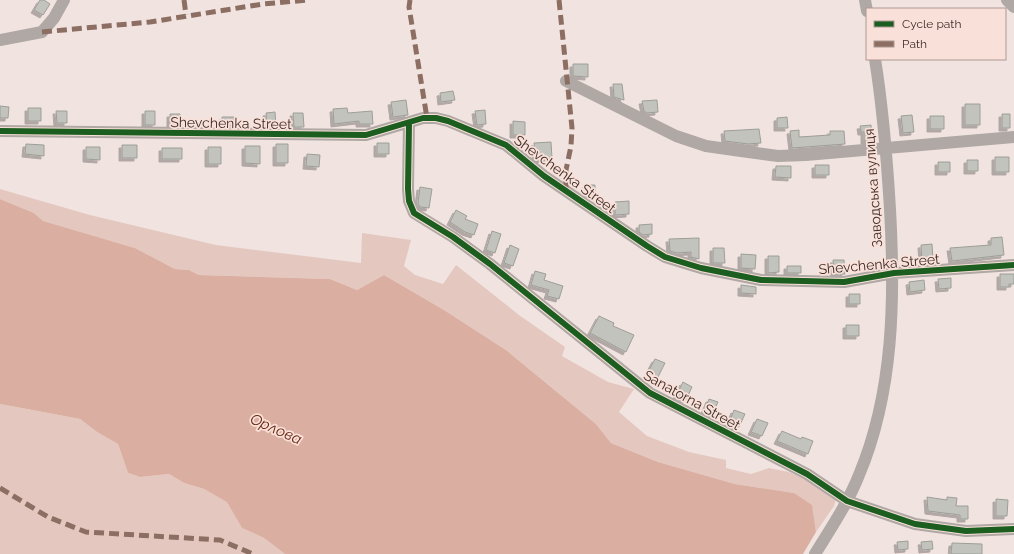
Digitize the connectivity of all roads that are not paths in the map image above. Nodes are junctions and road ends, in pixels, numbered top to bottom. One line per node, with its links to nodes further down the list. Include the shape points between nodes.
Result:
1 (64, 0): 4 (street, via 42,32)
2 (1007, 0): 3 (street)
3 (1014, 7)
4 (0, 40)
5 (875, 60): 10 (street, Заводська вулиця)
6 (566, 81): 10 (street, via 676,136 706,146 778,156)
7 (409, 123): 8 (street, Shevchenka Street, via 366,135); 12 (street, Shevchenka Street, via 423,118 436,118 506,145 544,176 647,246 666,257 701,268 762,280 804,282 844,282); 13 (street, Sanatorna Street, via 408,189 414,213 490,264 650,393 808,474)
8 (0, 131)
9 (1014, 137): 10 (street)
10 (886, 147): 12 (street, Заводська вулиця)
11 (1014, 265): 12 (street, Shevchenka Street)
12 (894, 273): 13 (street, Заводська вулиця, via 892,326 878,414 860,474)
13 (847, 501): 14 (street, Sanatorna Street, via 916,524 966,531); 15 (street, Заводська вулиця)
14 (1014, 529)
15 (815, 554)

